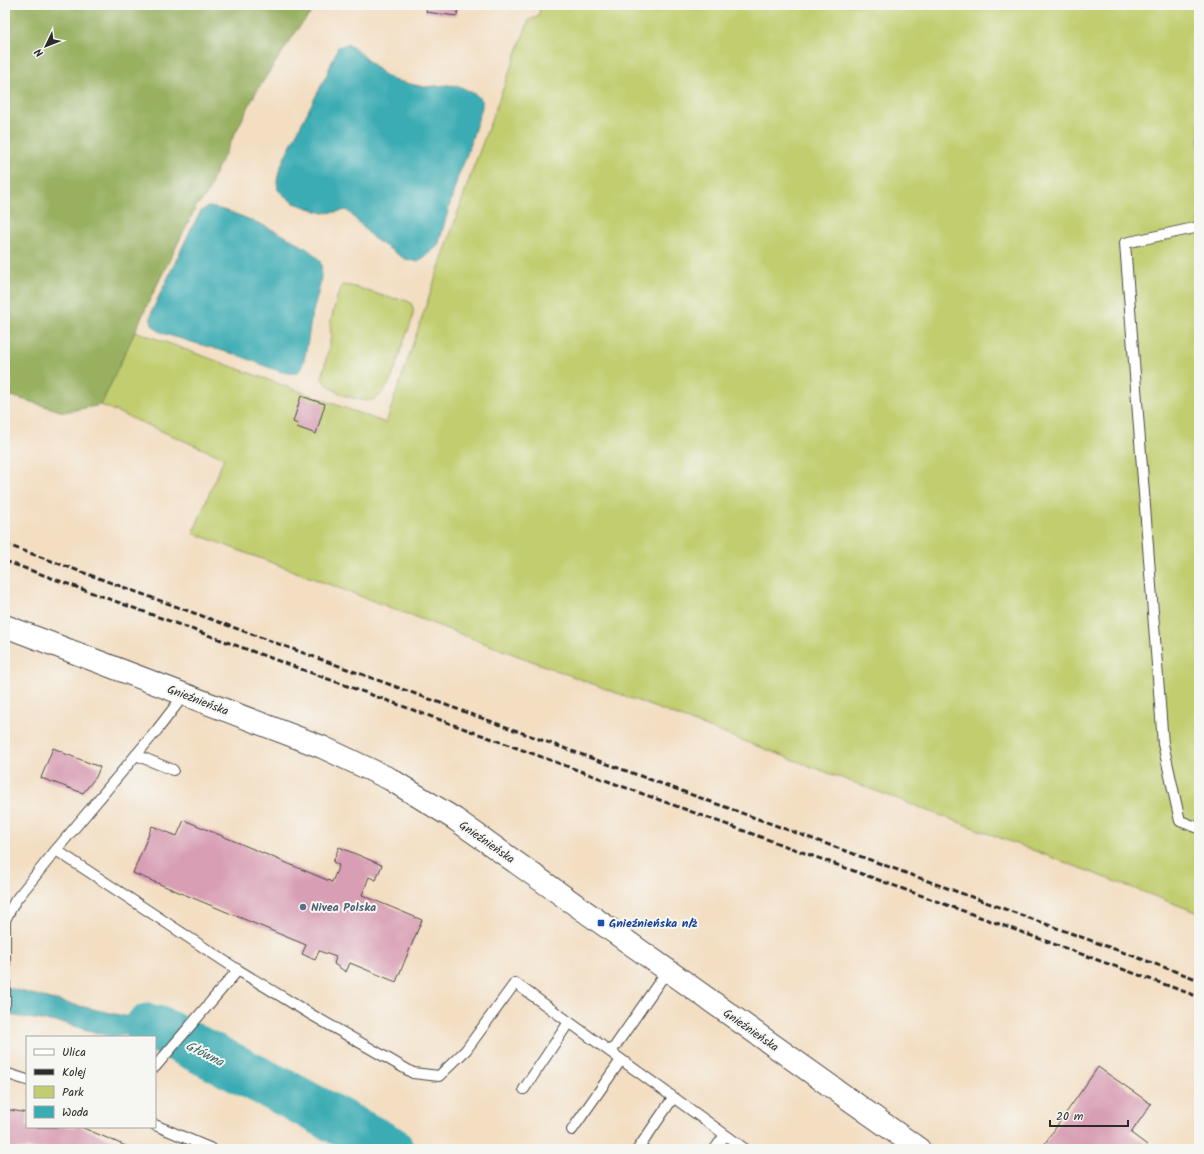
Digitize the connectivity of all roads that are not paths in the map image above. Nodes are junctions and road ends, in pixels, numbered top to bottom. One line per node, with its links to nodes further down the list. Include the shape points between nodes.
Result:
1 (1199, 227): 6 (lane, via 1125,243 1163,744 1180,821)
2 (5, 626): 3 (street, Gnieźnieńska)
3 (184, 695): 4 (lane); 9 (street, Gnieźnieńska, via 322,747 390,779 455,819)
4 (136, 755): 5 (lane); 7 (lane)
5 (173, 770)
6 (1199, 828)
7 (56, 850): 8 (lane); 10 (lane, via 15,901 5,920)
8 (238, 970): 12 (lane, via 413,1073 440,1076 466,1050 516,983); 15 (lane)
9 (667, 970): 13 (lane); 27 (street, Gnieźnieńska)
10 (6, 972): 11 (lane)
11 (5, 1004)
12 (569, 1022): 13 (lane); 18 (lane)
13 (611, 1052): 14 (lane)
14 (621, 1060): 19 (lane); 21 (lane)
15 (157, 1065)
16 (5, 1073): 17 (lane)
17 (26, 1080)
18 (524, 1089)
19 (674, 1098): 22 (lane); 24 (lane)
20 (156, 1125): 23 (lane)
21 (572, 1130)
22 (725, 1135): 25 (lane); 26 (lane)
23 (212, 1149)
24 (638, 1149)
25 (715, 1149)
26 (745, 1149)
27 (919, 1149)

